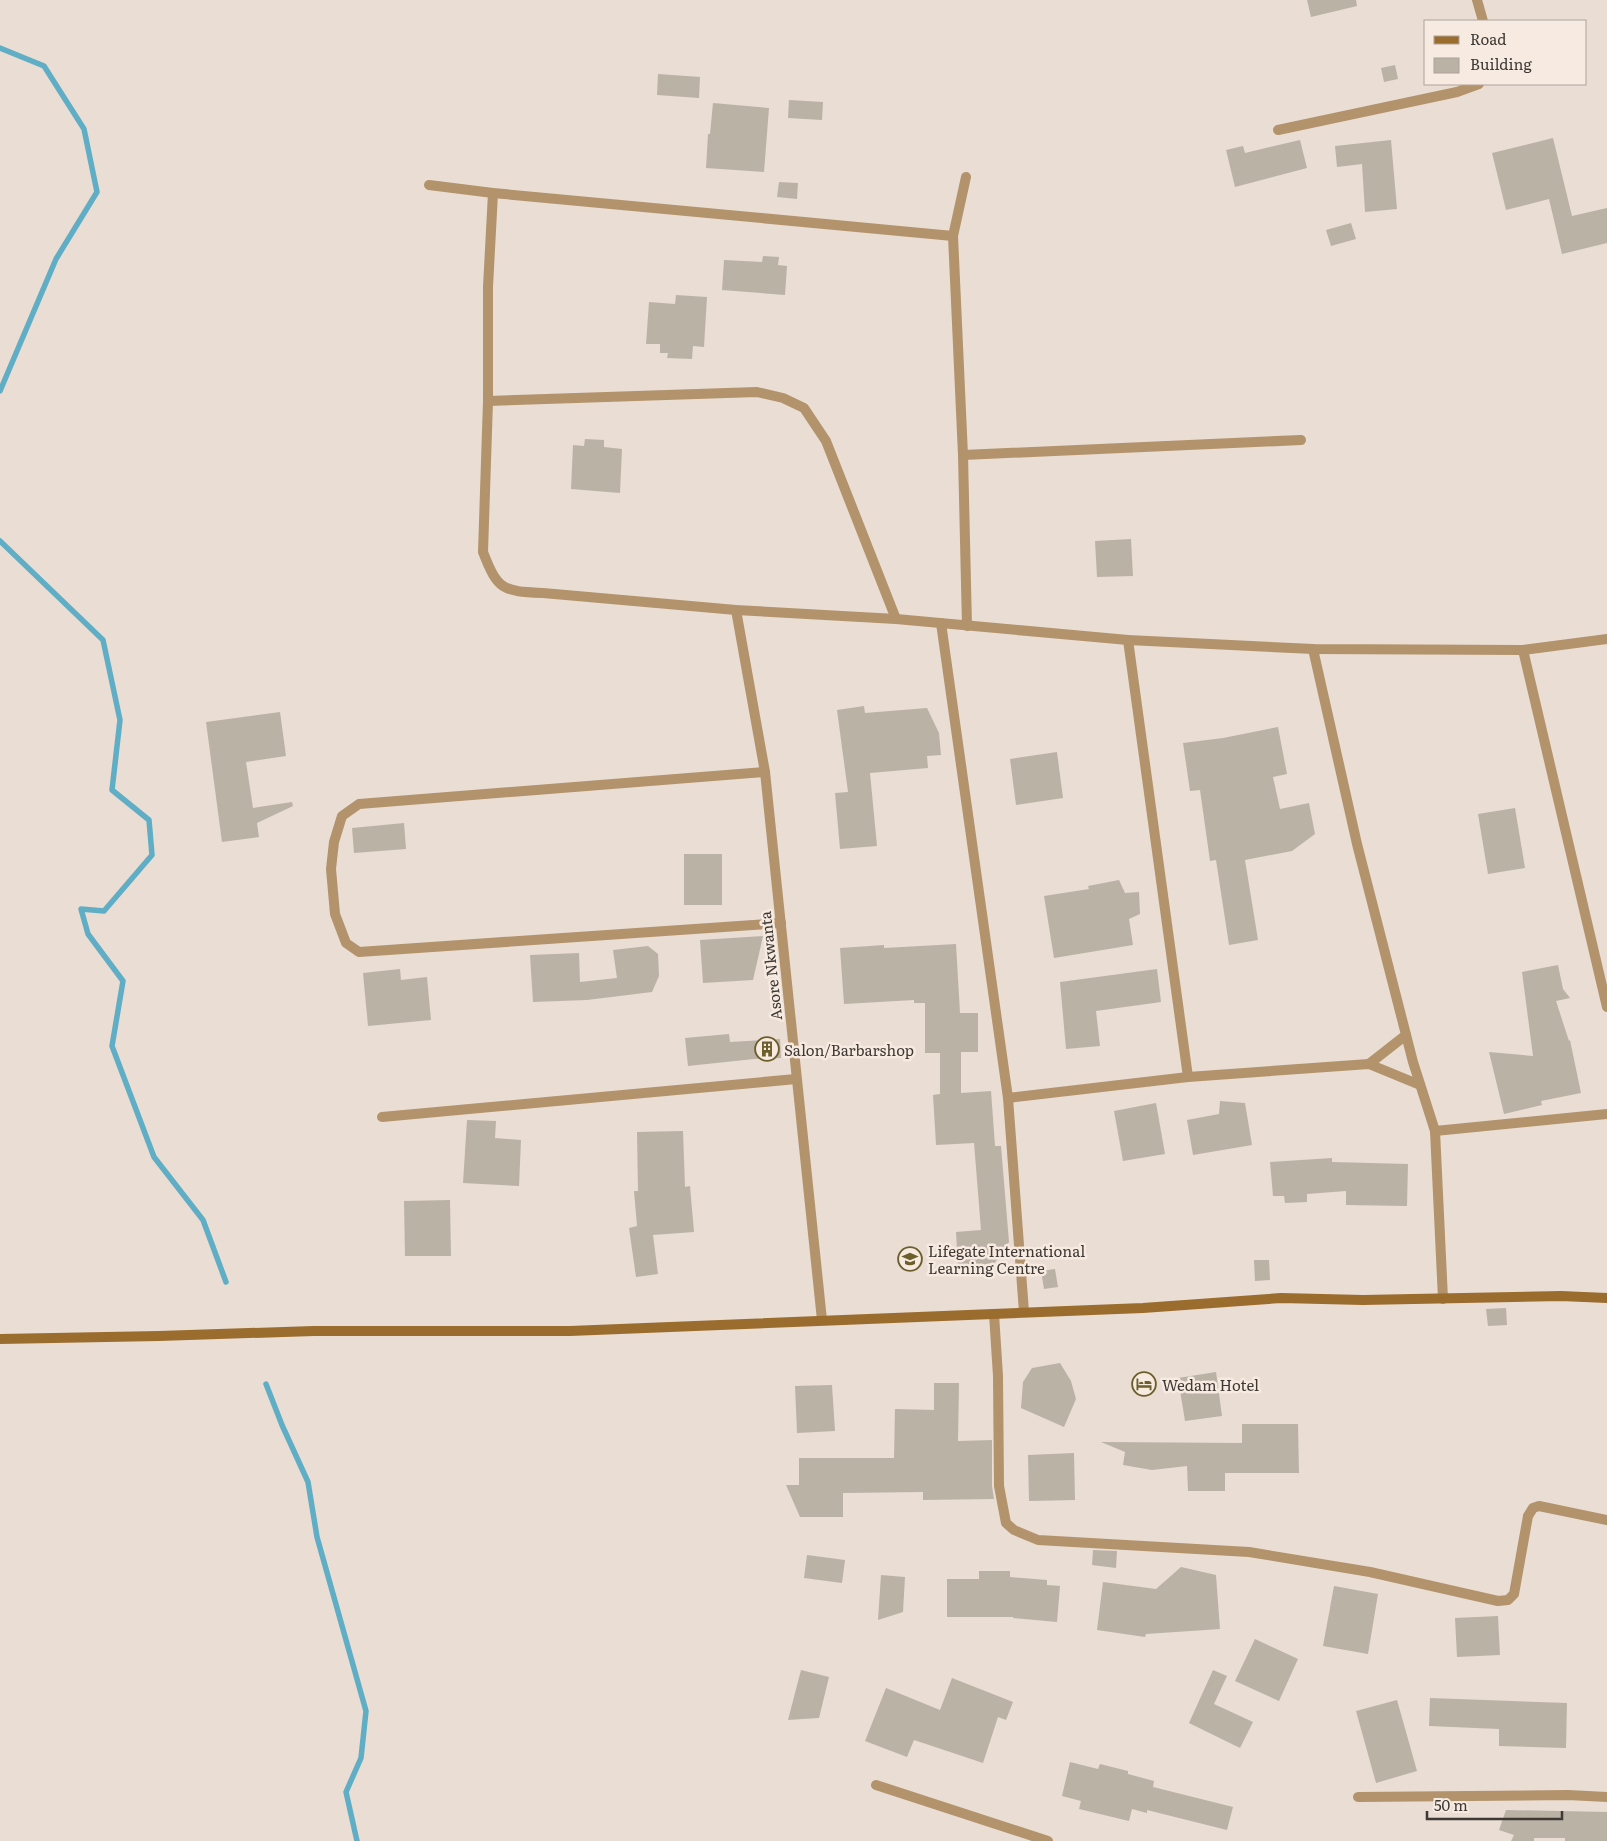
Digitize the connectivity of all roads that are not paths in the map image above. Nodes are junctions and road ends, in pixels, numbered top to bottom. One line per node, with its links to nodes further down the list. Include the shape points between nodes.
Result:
1 (1477, 0): 2 (street)
2 (1483, 20)
3 (1476, 85): 4 (street, via 1457,92)
4 (1278, 130)
5 (966, 177): 8 (street)
6 (429, 185): 7 (street)
7 (493, 193): 8 (street); 9 (street, via 488,287)
8 (953, 236): 11 (street)
9 (488, 401): 12 (street, via 483,552 492,576 503,586 515,592); 13 (street, via 757,392 783,398 804,408 826,441)
10 (1301, 440): 11 (street)
11 (963, 454): 15 (street)
12 (736, 610): 13 (street); 20 (street, Asore Nkwanta)
13 (896, 618): 14 (street)
14 (942, 623): 15 (street); 28 (street)
15 (967, 626): 17 (street)
16 (1607, 639): 19 (street)
17 (1128, 640): 18 (street); 25 (street)
18 (1313, 649): 19 (street); 23 (street, via 1357,844)
19 (1522, 650): 22 (street)
20 (765, 772): 21 (street, Asore Nkwanta); 21 (street, via 358,804 342,816 334,842 331,869 335,914 346,943 359,952)
21 (781, 923): 26 (street, Asore Nkwanta)
22 (1607, 1007)
23 (1406, 1035): 24 (street); 27 (street)
24 (1368, 1064): 25 (street); 27 (street)
25 (1188, 1077): 28 (street)
26 (796, 1079): 30 (street); 36 (street, Asore Nkwanta)
27 (1420, 1085): 31 (street)
28 (1008, 1098): 34 (street)
29 (1607, 1114): 31 (street)
30 (382, 1117)
31 (1435, 1131): 33 (street)
32 (1607, 1298): 33 (street, via 1561,1296)
33 (1443, 1300): 34 (street, via 1281,1298)
34 (1024, 1312): 35 (street)
35 (994, 1314): 36 (street); 38 (street, via 999,1486 1006,1522 1014,1530 1038,1540 1249,1552 1370,1572 1498,1601 1508,1600 1514,1594 1532,1508 1539,1506)
36 (822, 1320): 37 (street, via 570,1331 314,1331)
37 (0, 1339)
38 (1607, 1520)
39 (876, 1785): 42 (street)
40 (1358, 1797): 41 (street, via 1568,1794)
41 (1607, 1797)
42 (1048, 1841)

